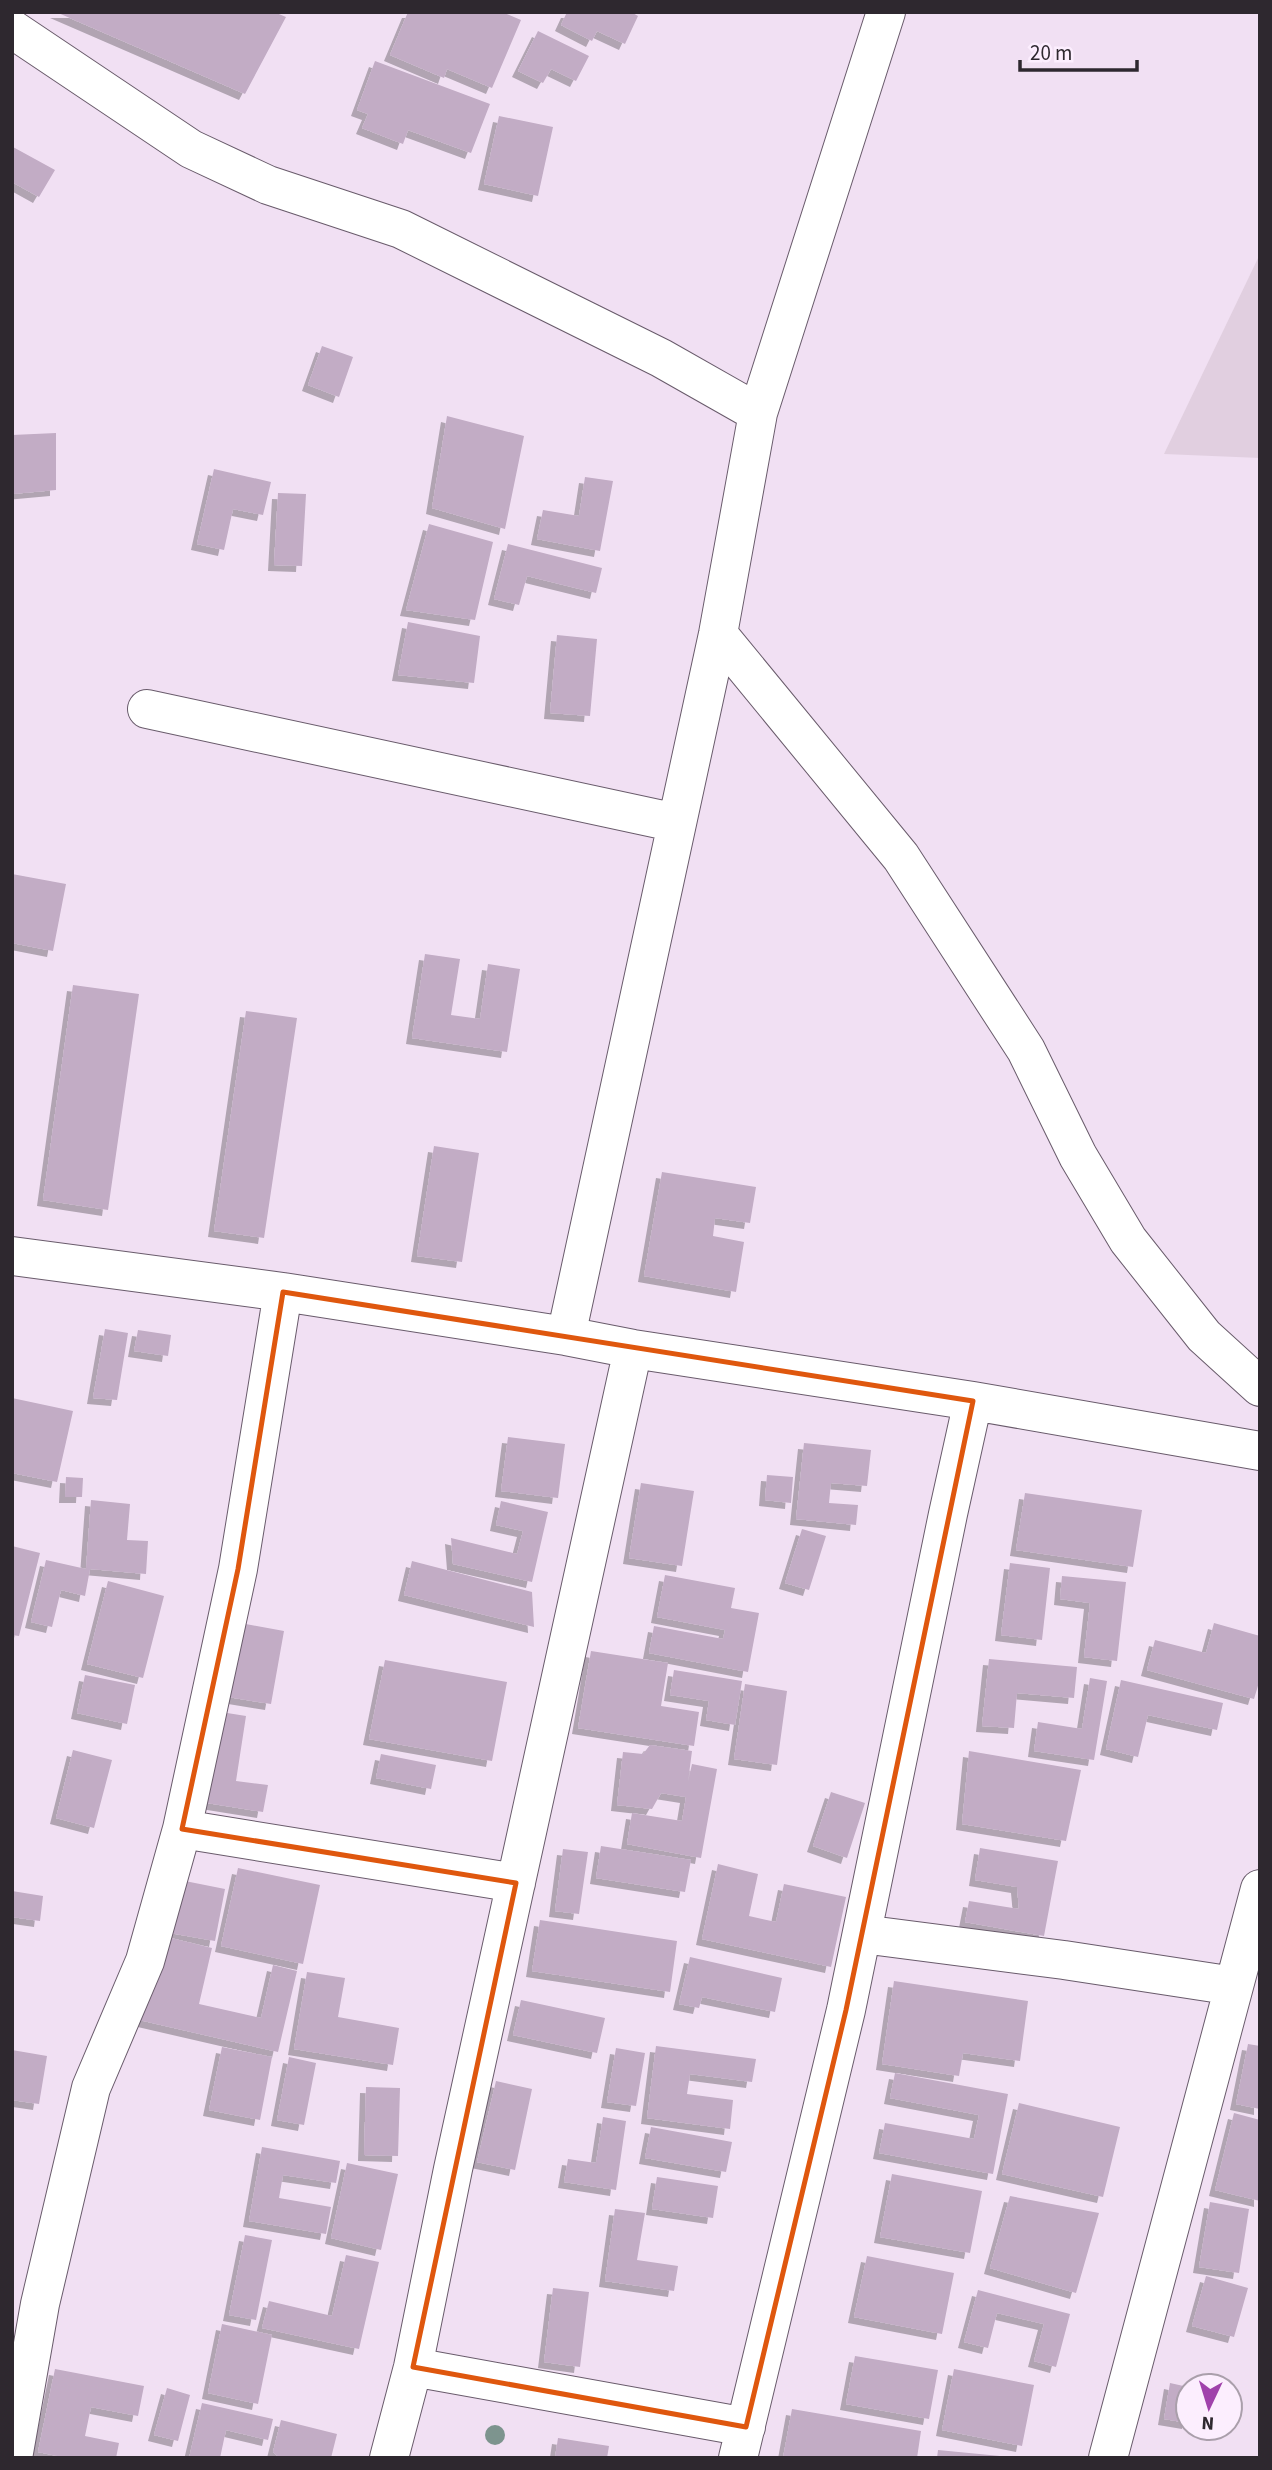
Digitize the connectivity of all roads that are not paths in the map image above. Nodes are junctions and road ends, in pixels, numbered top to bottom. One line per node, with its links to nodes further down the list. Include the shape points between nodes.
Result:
1 (886, 12): 3 (street)
2 (12, 29): 3 (street, via 191,149 268,185 413,235 661,358)
3 (758, 413): 4 (street)
4 (718, 634): 6 (street); 11 (street, via 901,857 1027,1050 1078,1156 1128,1240 1204,1336)
5 (147, 709): 6 (street)
6 (677, 823): 9 (street)
7 (12, 1256): 8 (street)
8 (283, 1292): 9 (street); 14 (street, via 238,1569)
9 (566, 1336): 10 (street)
10 (633, 1349): 12 (street); 15 (street)
11 (1260, 1387)
12 (973, 1401): 13 (street); 17 (street)
13 (1260, 1451)
14 (182, 1829): 15 (street); 19 (street, via 145,1961 91,2088)
15 (516, 1882): 20 (street)
16 (1260, 1889): 18 (street)
17 (862, 1934): 18 (street); 21 (street)
18 (1234, 1986): 24 (street)
19 (26, 2302): 22 (street)
20 (413, 2367): 21 (street); 23 (street)
21 (742, 2442)
22 (13, 2458)
23 (389, 2458)
24 (1108, 2458)

